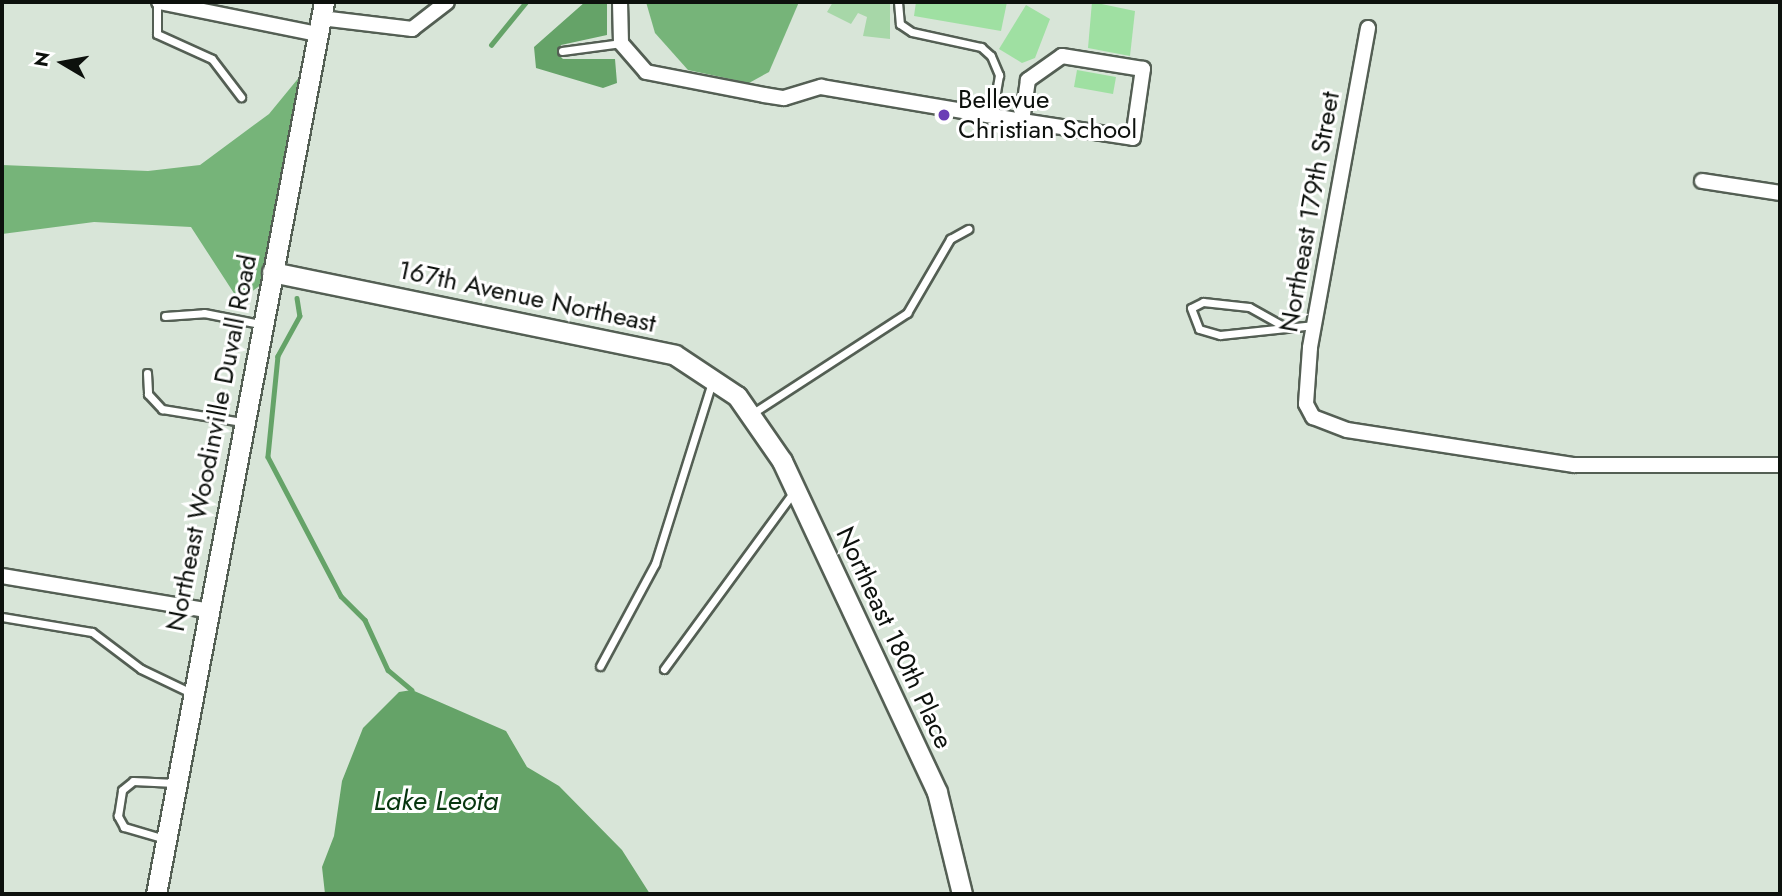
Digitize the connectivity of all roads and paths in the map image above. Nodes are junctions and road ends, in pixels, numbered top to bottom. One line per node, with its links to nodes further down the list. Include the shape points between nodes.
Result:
1 (158, 2): 5 (street); 9 (lane, via 157,34 212,59)
2 (447, 2): 5 (street, via 412,29)
3 (620, 2): 7 (street)
4 (898, 2): 10 (lane, via 900,24 912,32 981,47 991,56 999,75)
5 (321, 18): 15 (street, Northeast Woodinville Duvall Road)
6 (1368, 28): 18 (street, Northeast 179th Street)
7 (621, 43): 8 (lane); 10 (street, via 646,72 677,80 785,98 821,87)
8 (562, 51)
9 (241, 97)
10 (992, 116): 11 (street)
11 (1022, 121): 11 (street, via 1133,138 1143,69 1062,56 1028,80)
12 (1702, 180): 13 (street)
13 (1780, 193)
14 (968, 229): 22 (lane, via 950,239 907,313)
15 (272, 272): 17 (street, Northeast Woodinville Duvall Road); 21 (street, 167th Avenue Northeast, via 630,344 675,355)
16 (165, 316): 17 (lane, via 204,313)
17 (261, 325): 23 (street, Northeast Woodinville Duvall Road)
18 (1314, 325): 19 (lane); 24 (street, Northeast 179th Street, via 1306,404 1313,417 1347,430 1565,464)
19 (1285, 327): 19 (lane, via 1236,336 1209,332 1193,323 1191,308 1203,302 1249,307)
20 (147, 373): 23 (lane, via 148,394 162,409)
21 (713, 377): 22 (street, 167th Avenue Northeast); 29 (lane, via 655,564)
22 (753, 413): 25 (street, Northeast 180th Place)
23 (242, 422): 27 (street, Northeast Woodinville Duvall Road)
24 (1780, 465)
25 (796, 490): 30 (lane); 35 (street, Northeast 180th Place, via 937,792)
26 (2, 576): 27 (street)
27 (206, 610): 31 (street, Northeast Woodinville Duvall Road)
28 (2, 617): 31 (lane, via 92,632 141,669)
29 (600, 666)
30 (664, 669)
31 (191, 694): 32 (street, Northeast Woodinville Duvall Road)
32 (176, 783): 33 (street, Northeast Woodinville Duvall Road); 33 (lane, via 133,781 122,790 118,816 124,827)
33 (166, 839): 34 (street, Northeast Woodinville Duvall Road)
34 (156, 894)
35 (962, 894)

